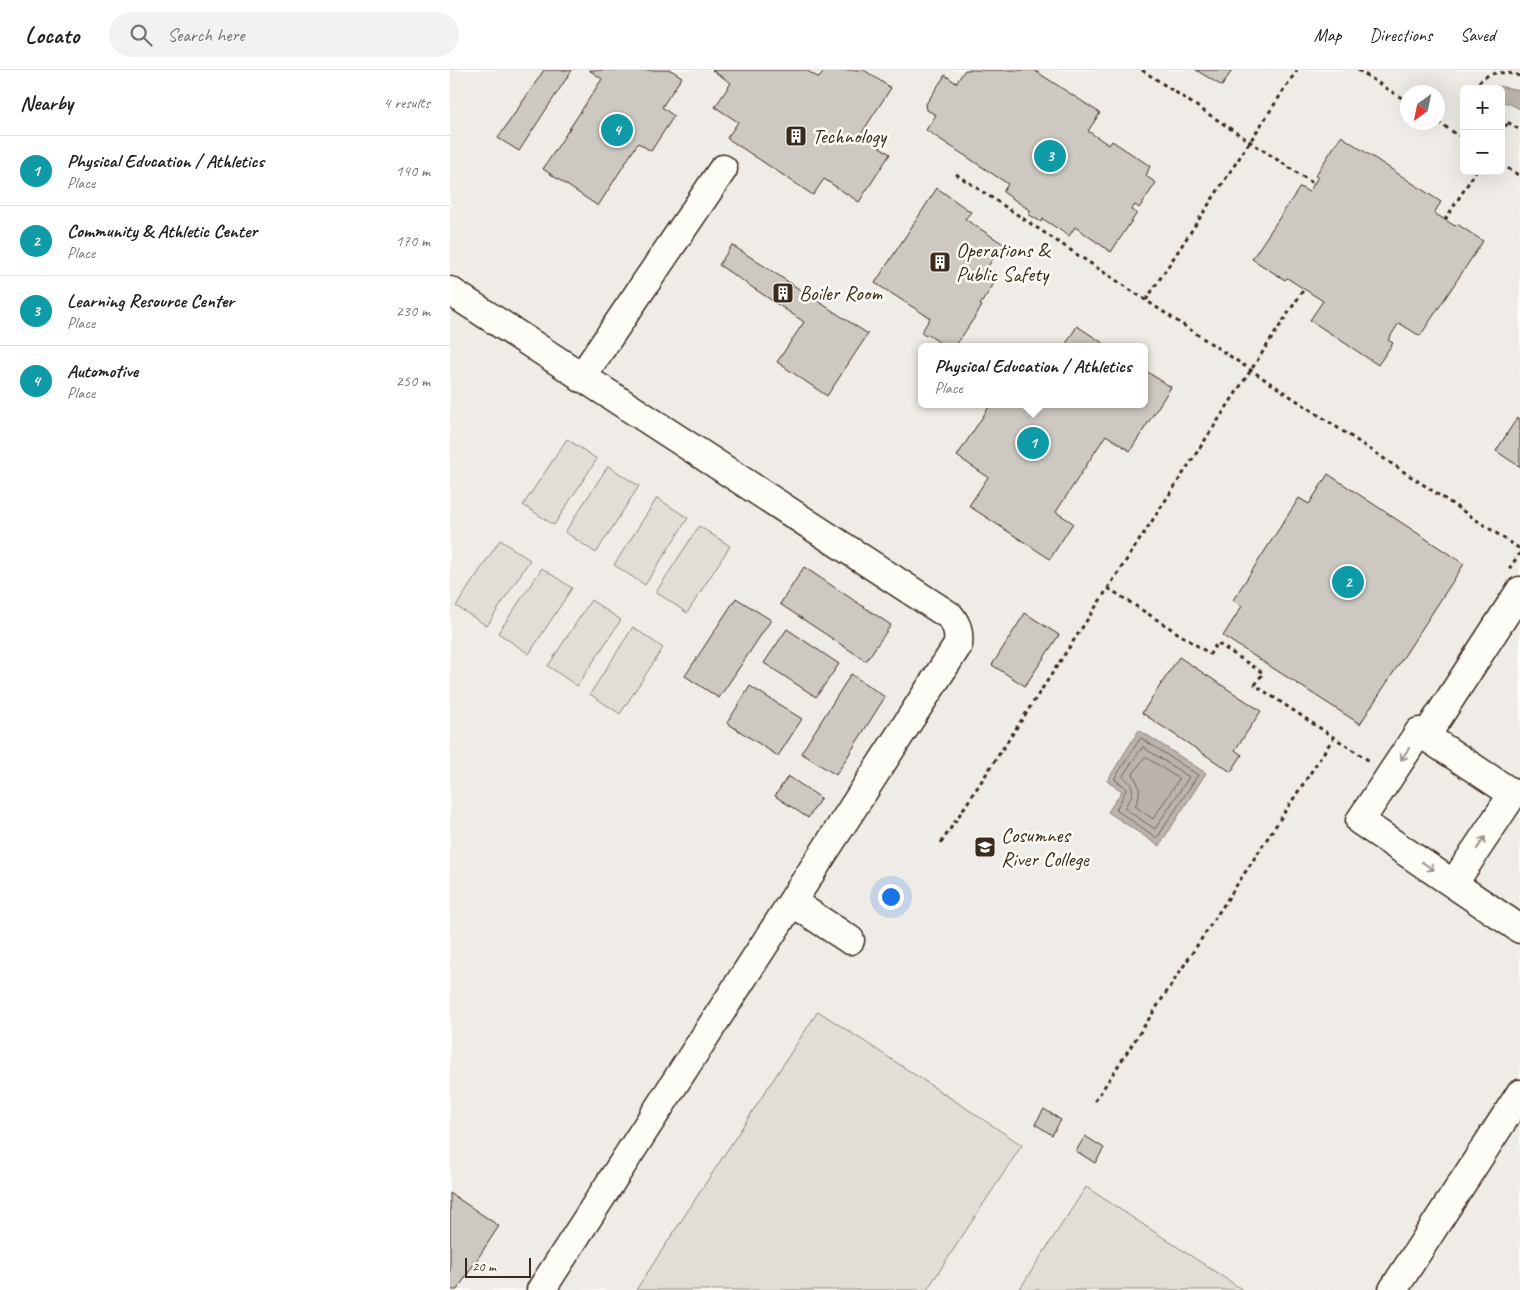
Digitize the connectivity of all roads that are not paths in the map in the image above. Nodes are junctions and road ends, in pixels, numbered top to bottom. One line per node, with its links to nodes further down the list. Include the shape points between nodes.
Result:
1 (724, 169): 3 (lane)
2 (450, 291): 3 (lane)
3 (581, 378): 7 (lane, via 950,616 956,624 958,645)
4 (1520, 591): 5 (lane)
5 (1426, 736): 6 (lane, one-way to 5, via 1513,794); 6 (lane, one-way to 6, via 1420,732 1360,821)
6 (1454, 883): 8 (lane)
7 (792, 902): 9 (lane); 11 (lane)
8 (1520, 929)
9 (850, 940)
10 (1520, 1094): 12 (lane)
11 (541, 1290)
12 (1393, 1290)

